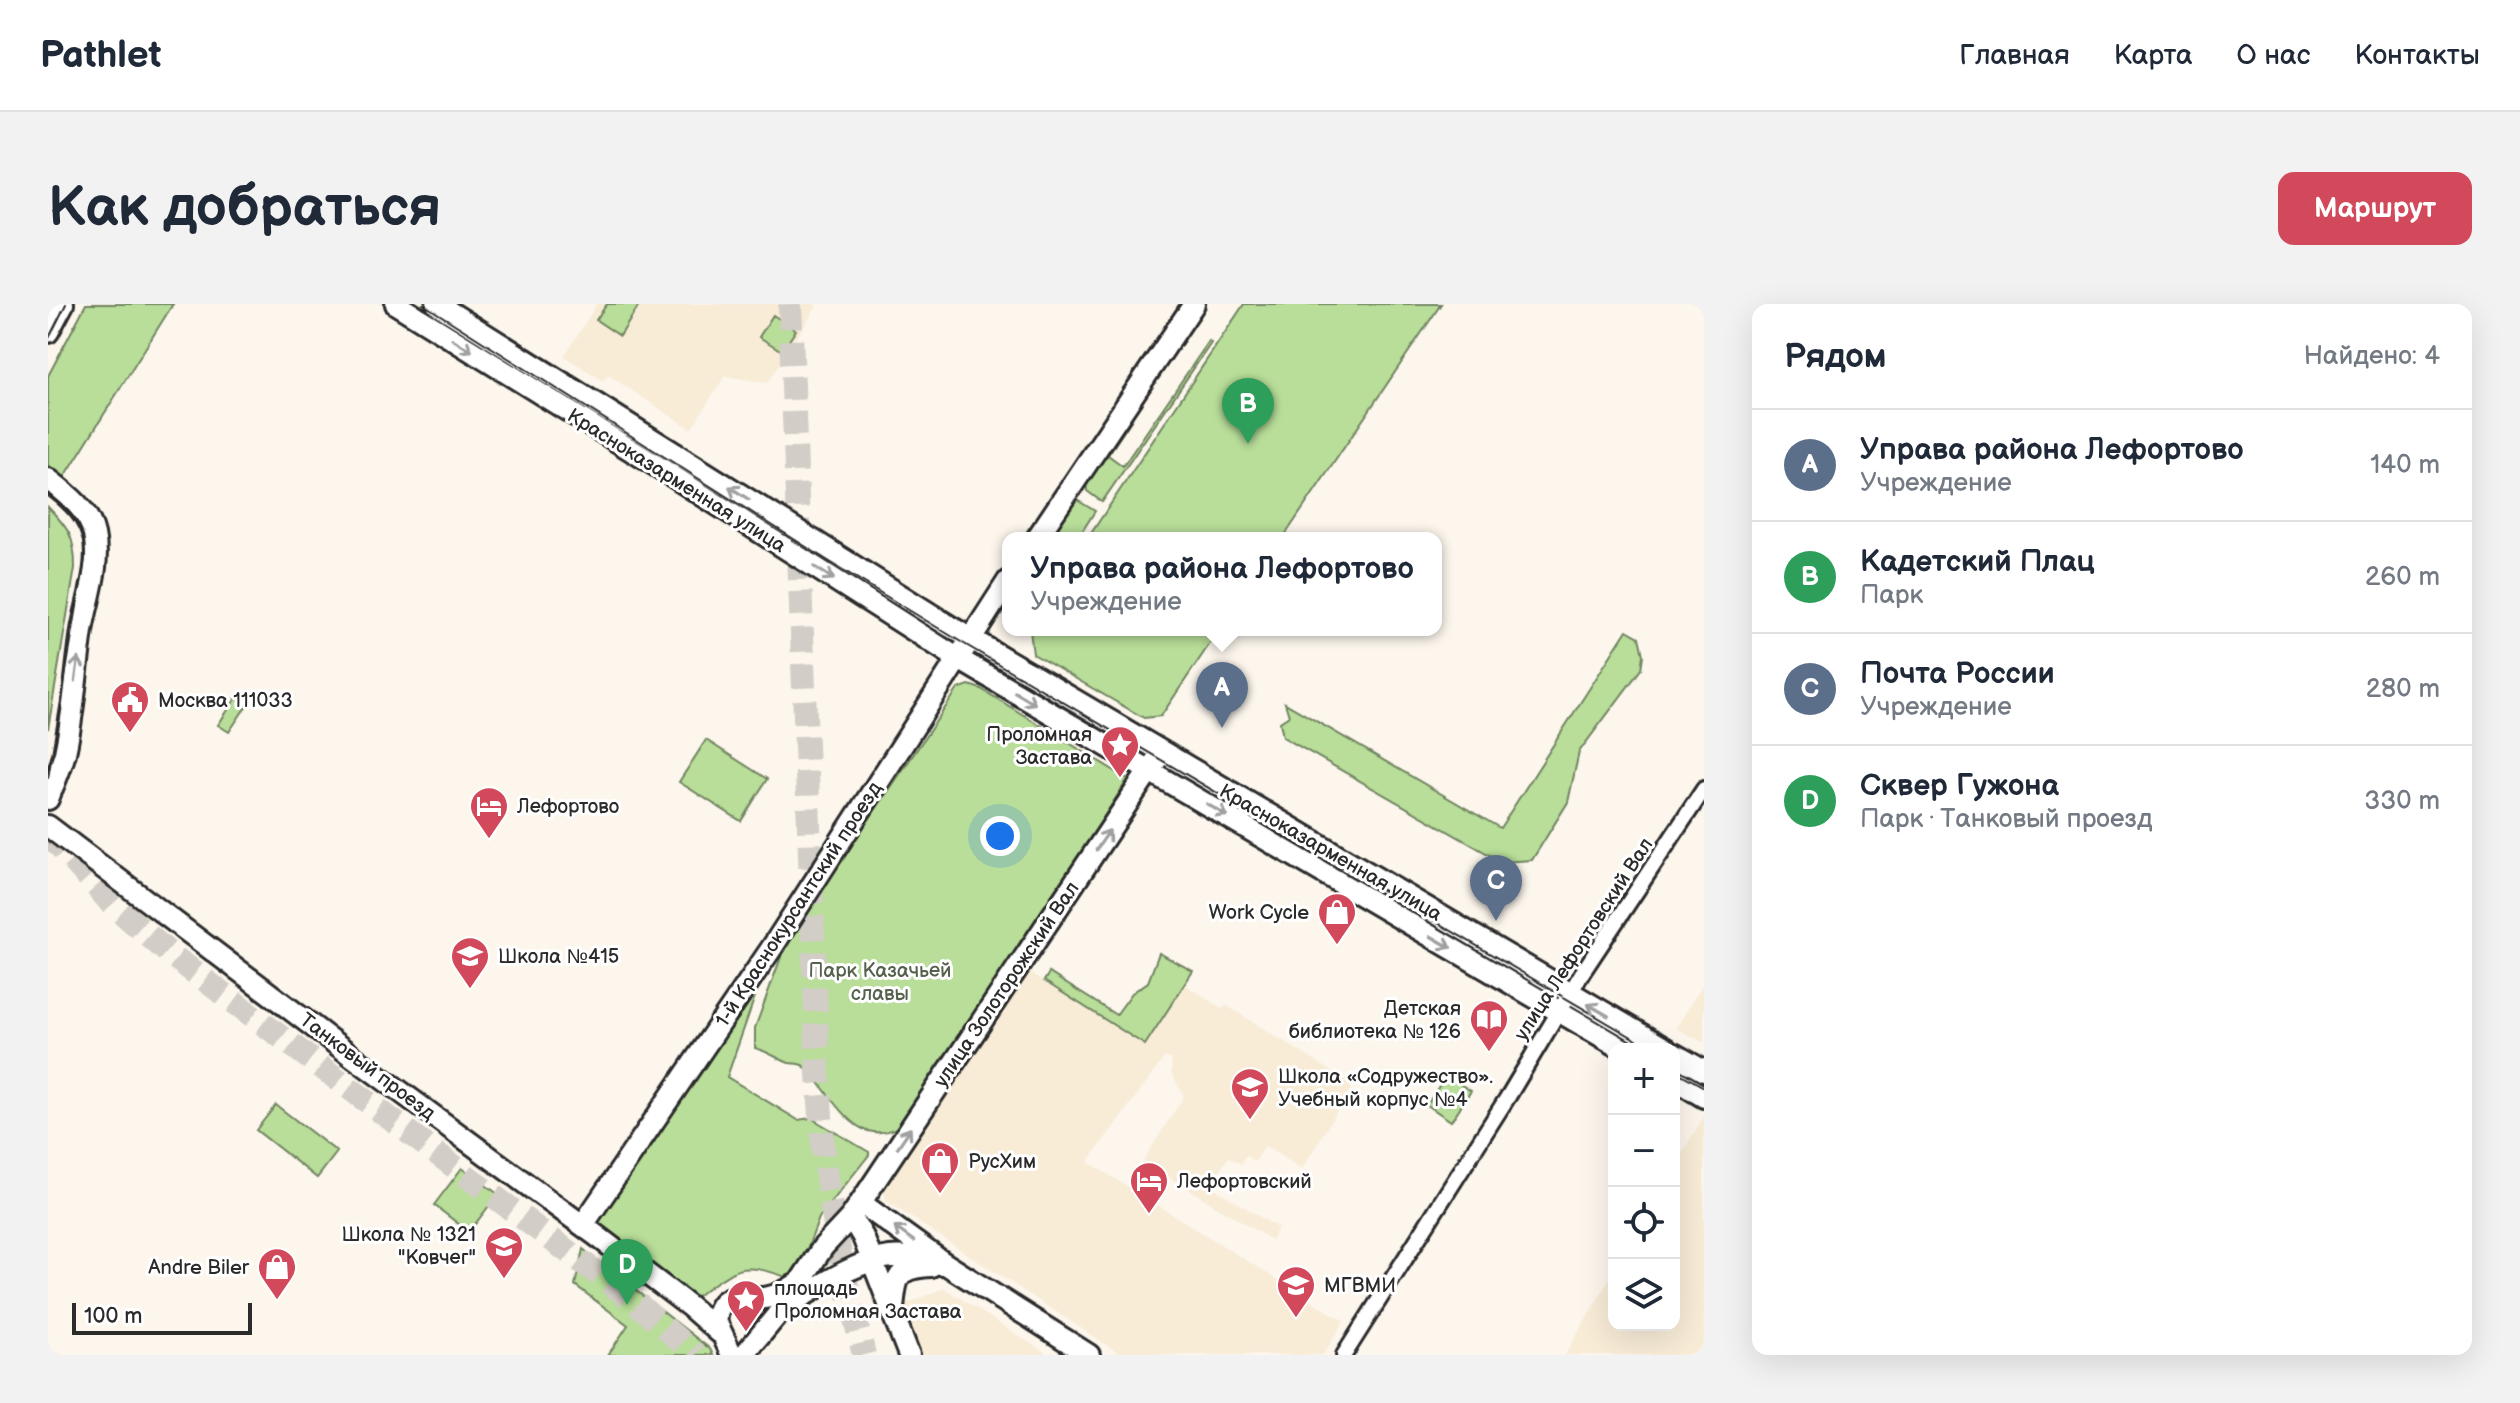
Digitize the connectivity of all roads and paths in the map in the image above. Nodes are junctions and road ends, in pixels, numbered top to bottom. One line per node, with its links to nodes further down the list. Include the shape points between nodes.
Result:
1 (63, 304): 5 (street)
2 (396, 304): 10 (street, Красноказарменная улица, one-way to 10)
3 (437, 304): 9 (street, Красноказарменная улица, one-way to 3)
4 (1194, 304): 7 (street)
5 (48, 332)
6 (48, 479): 12 (street, one-way to 6, via 96,548 87,517)
7 (1041, 532)
8 (1002, 590): 9 (street, 1-й Краснокурсантский проезд)
9 (971, 638): 10 (street, 1-й Краснокурсантский проезд); 11 (street, Красноказарменная улица)
10 (957, 658): 13 (street, Красноказарменная улица, one-way to 13); 25 (street, 1-й Краснокурсантский проезд, via 771,949)
11 (1161, 752): 13 (street, улица Золоторожский Вал); 17 (street, Красноказарменная улица)
12 (55, 769): 15 (street)
13 (1150, 771): 17 (street, Красноказарменная улица, one-way to 17); 24 (street, улица Золоторожский Вал, one-way to 13)
14 (1704, 789): 17 (street, улица Лефортовский Вал)
15 (48, 799)
16 (48, 826): 25 (street, Танковый проезд)
17 (1564, 1002): 18 (street, Красноказарменная улица); 19 (street, Красноказарменная улица, one-way to 17); 38 (street, улица Лефортовский Вал)
18 (1615, 1043)
19 (1653, 1043)
20 (1680, 1057): 21 (street)
21 (1704, 1071)
22 (1680, 1083): 23 (street)
23 (1704, 1097)
24 (856, 1210): 26 (street); 27 (street, one-way to 24); 28 (street)
25 (583, 1225): 31 (street, Танковый проезд)
26 (873, 1263): 27 (street, via 908,1257); 32 (street, via 854,1268); 33 (street)
27 (948, 1265): 33 (street, via 916,1268 899,1276); 37 (street)
28 (802, 1280): 29 (street, via 780,1294); 32 (street)
29 (753, 1298): 30 (street, via 741,1295); 35 (street, via 765,1313)
30 (723, 1303): 31 (street); 34 (street, via 716,1321)
31 (689, 1306): 34 (street, Танковый проезд)
32 (782, 1309): 35 (street)
33 (893, 1313): 36 (street)
34 (725, 1342): 35 (street)
35 (754, 1343)
36 (909, 1355)
37 (1089, 1355)
38 (1344, 1355)

